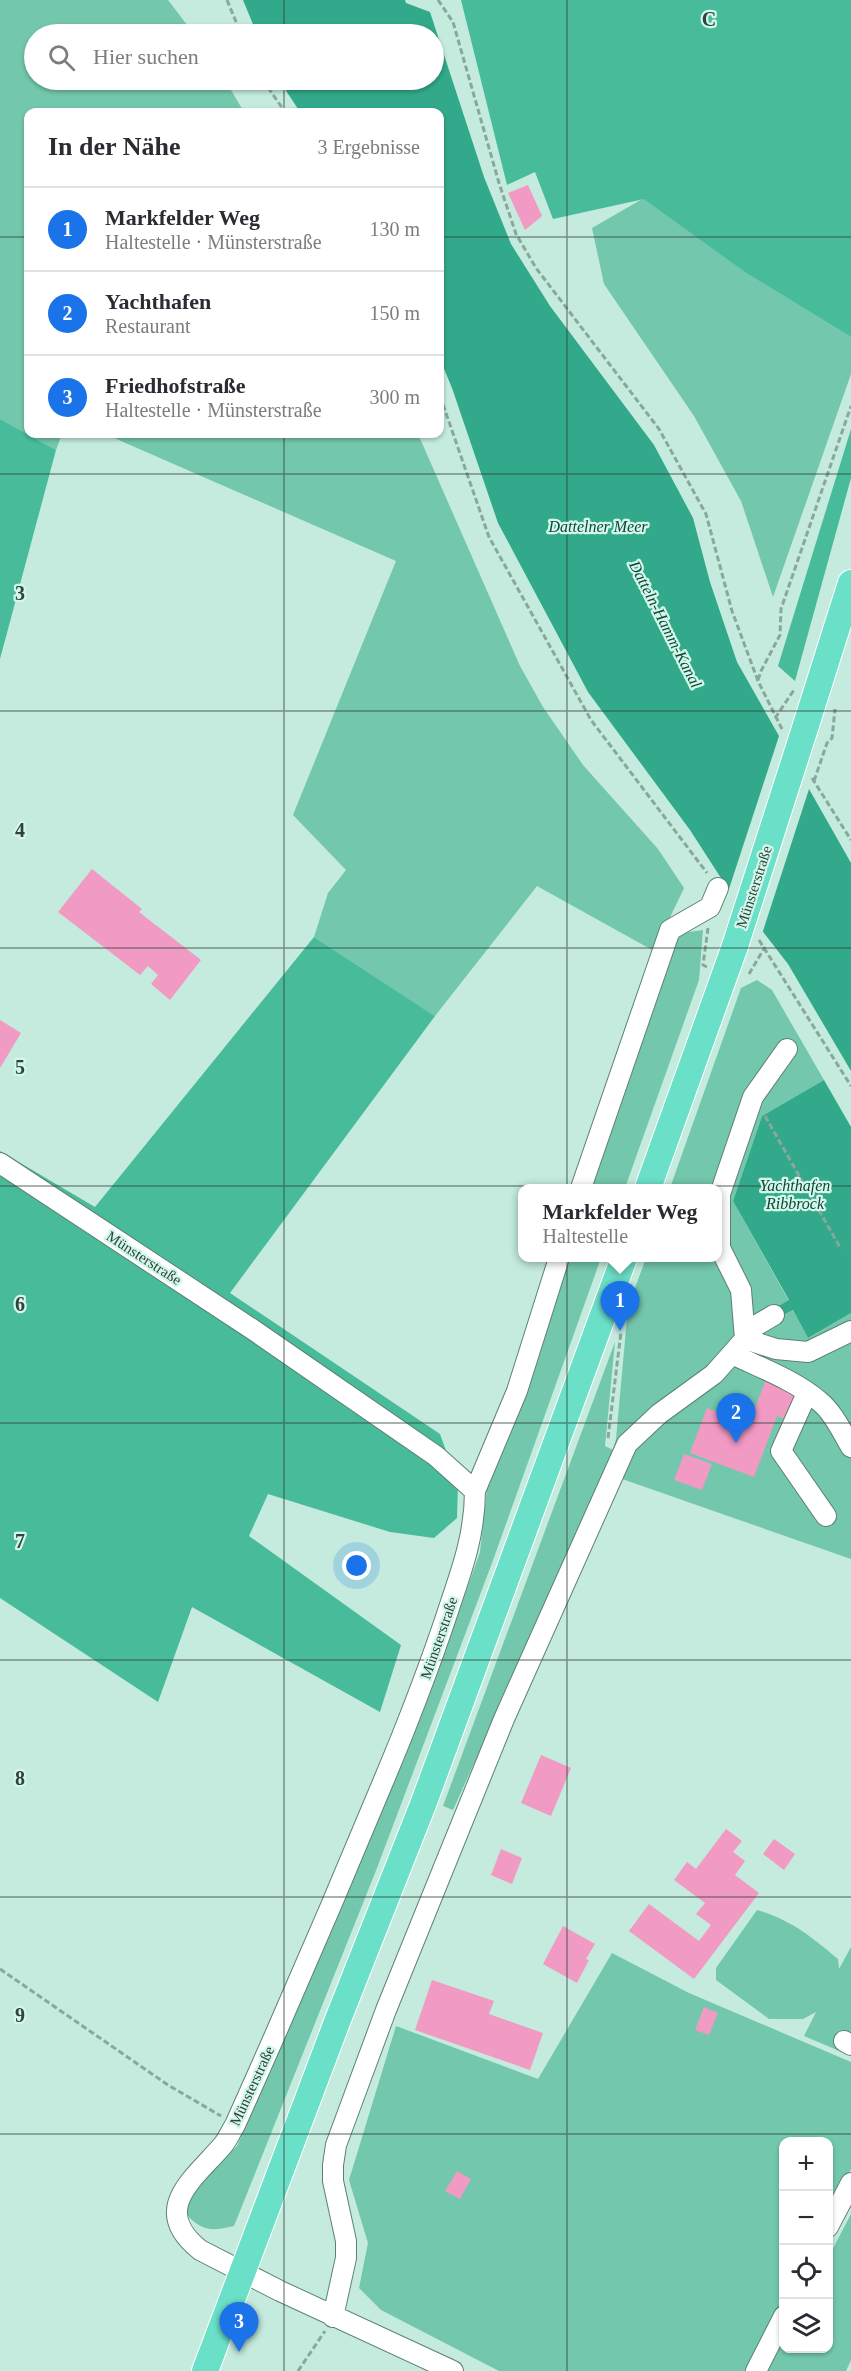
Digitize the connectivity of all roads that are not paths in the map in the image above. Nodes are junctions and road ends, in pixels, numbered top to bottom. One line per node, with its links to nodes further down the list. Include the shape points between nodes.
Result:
1 (851, 583): 6 (main road, Münsterstraße, bridge, via 735,946)
2 (718, 888): 5 (street, via 710,907 670,930)
3 (787, 1049): 7 (street, via 753,1096)
4 (0, 1163): 17 (street, Münsterstraße, via 255,1331 436,1456)
5 (582, 1184)
6 (649, 1184)
7 (722, 1188)
8 (722, 1252): 13 (street, via 741,1290)
9 (557, 1262): 17 (street, via 517,1391)
10 (622, 1262): 21 (main road, via 424,1802)
11 (774, 1315): 13 (street)
12 (851, 1331): 13 (street, via 808,1352 776,1349)
13 (745, 1336): 14 (street)
14 (732, 1354): 15 (street); 22 (street, via 714,1374 659,1414 627,1444 504,1719 386,2010 336,2145 333,2181 346,2258)
15 (807, 1394): 16 (street, via 820,1401); 18 (street, via 781,1450)
16 (851, 1447)
17 (475, 1491): 21 (street, Münsterstraße, via 469,1547 429,1669 298,1985 235,2125 188,2182 178,2201 177,2220 189,2241)
18 (826, 1516)
19 (851, 2183): 20 (street)
20 (833, 2218)
21 (243, 2272): 22 (street); 24 (main road)
22 (333, 2317): 25 (street)
23 (779, 2324): 26 (street)
24 (205, 2371)
25 (453, 2371)
26 (756, 2371)

